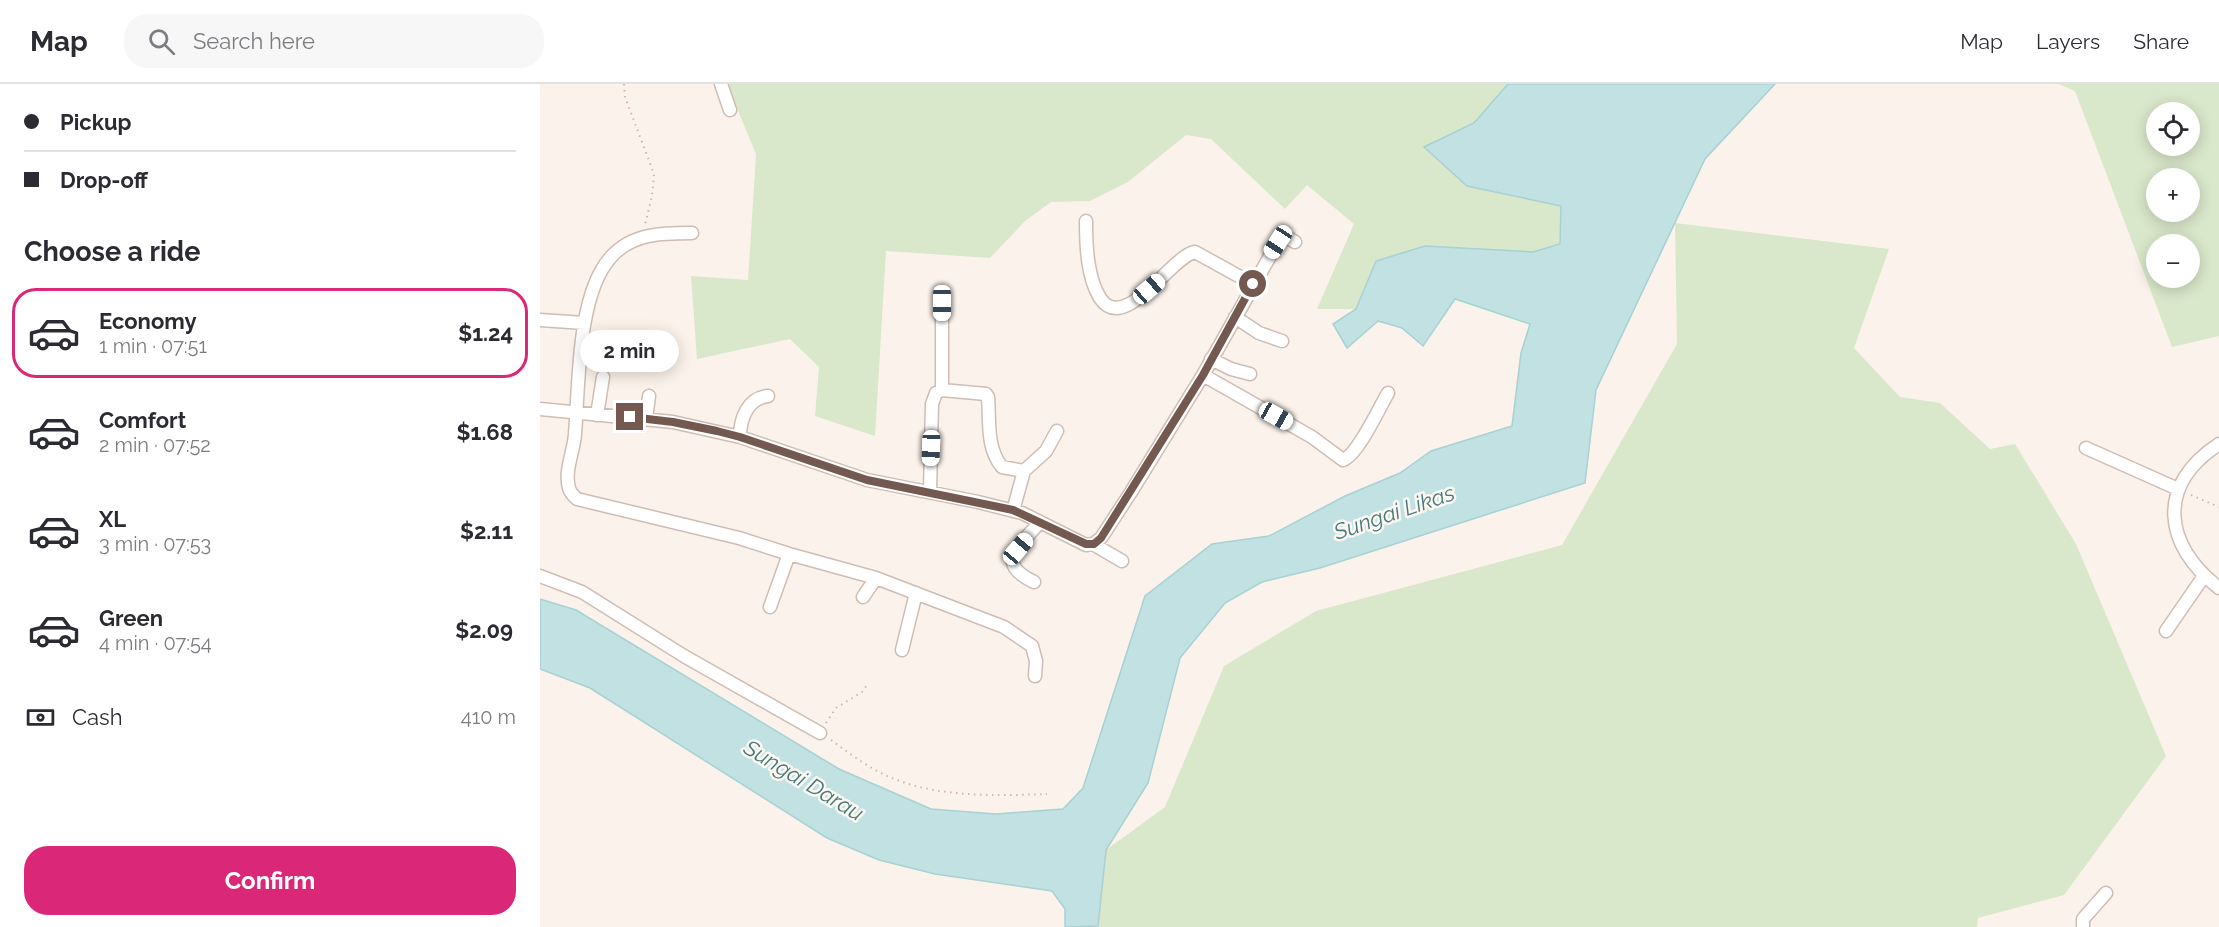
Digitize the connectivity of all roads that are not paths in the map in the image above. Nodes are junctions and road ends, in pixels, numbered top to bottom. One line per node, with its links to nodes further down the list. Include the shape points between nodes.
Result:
1 (721, 84): 2 (street)
2 (730, 110)
3 (1086, 221): 6 (street, via 1090,274 1105,304 1115,307 1132,303 1181,258 1194,252)
4 (692, 232): 10 (street, via 641,237 624,246 604,265)
5 (1295, 242): 6 (street, via 1286,236 1278,242)
6 (1253, 284): 8 (street)
7 (942, 303): 16 (street)
8 (1235, 317): 11 (street, via 1259,333); 12 (street)
9 (540, 320): 10 (street)
10 (584, 323): 21 (street)
11 (1282, 341)
12 (1211, 359): 13 (street); 14 (street)
13 (1250, 374)
14 (1203, 375): 17 (street, via 1312,437 1343,460 1356,449); 33 (street)
15 (603, 377): 22 (street)
16 (942, 390): 28 (street, via 986,394 996,460 1002,467); 30 (street, via 936,393 932,404)
17 (1388, 393)
18 (649, 396): 23 (street)
19 (768, 396): 25 (street, via 759,397 747,408)
20 (540, 409): 21 (street)
21 (576, 413): 22 (street); 34 (street, via 568,478 569,489 577,499 684,523)
22 (597, 415): 23 (street)
23 (646, 418): 25 (street)
24 (1057, 431): 28 (street, via 1046,451)
25 (740, 437): 30 (street, via 867,480)
26 (2219, 444): 29 (street, via 2187,471)
27 (2086, 448): 29 (street)
28 (1024, 471): 31 (street)
29 (2178, 489): 37 (street, via 2173,523 2185,552)
30 (930, 492): 31 (street)
31 (1014, 511): 32 (street)
32 (1039, 524): 33 (street); 39 (street, via 1013,558 1019,575)
33 (1094, 544): 35 (street)
34 (789, 554): 38 (street); 43 (street)
35 (1122, 561)
36 (540, 576): 47 (street, via 582,592 684,656)
37 (2204, 576): 40 (street); 44 (street)
38 (876, 578): 41 (street); 42 (street)
39 (1034, 582)
40 (2219, 588)
41 (916, 593): 45 (street); 46 (street, via 1004,627 1027,642 1034,650)
42 (863, 597)
43 (770, 607)
44 (2166, 631)
45 (902, 650)
46 (1035, 676)
47 (820, 733)
48 (2106, 893): 49 (street, via 2083,919)
49 (2083, 927)

